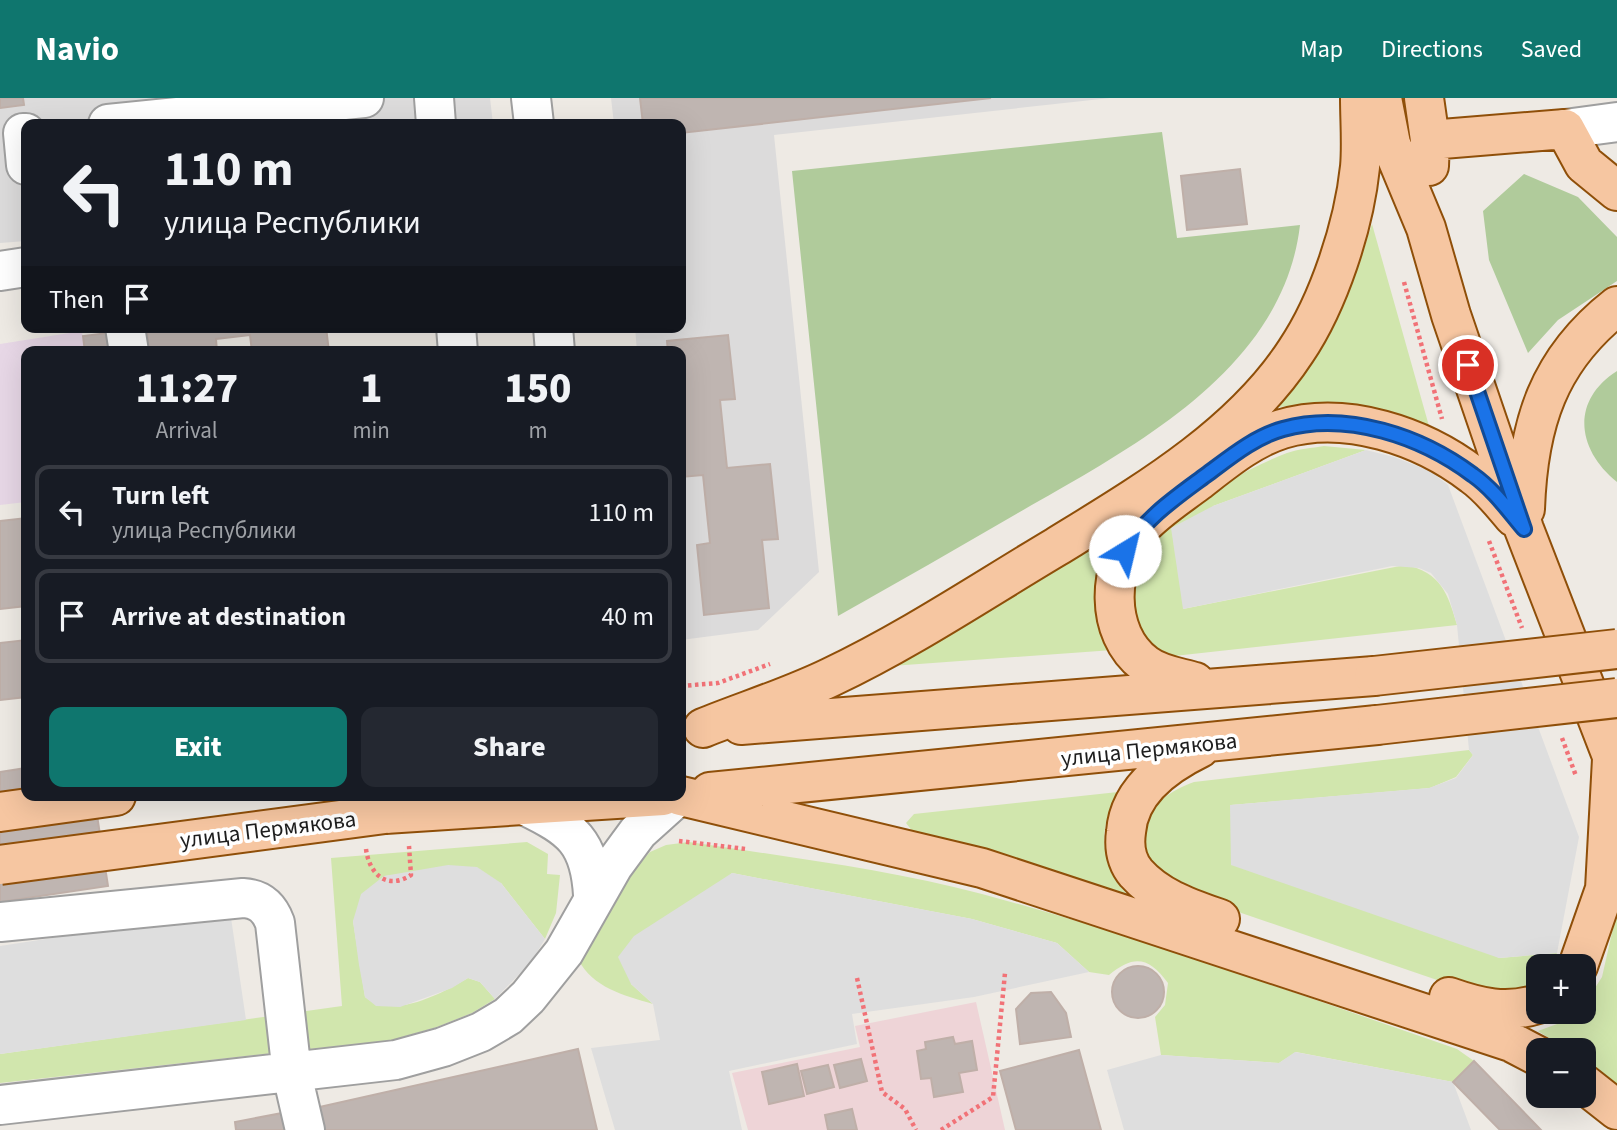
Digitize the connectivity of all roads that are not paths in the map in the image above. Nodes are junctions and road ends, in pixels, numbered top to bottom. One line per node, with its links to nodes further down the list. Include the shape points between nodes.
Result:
1 (364, 98): 7 (street)
2 (434, 98): 8 (street)
3 (531, 98): 9 (street)
4 (1360, 98): 22 (main road, via 1355,199 1321,307 1296,351 1235,421 1120,508 928,624 831,677)
5 (1382, 98): 14 (main road, via 1391,144)
6 (1424, 98): 12 (main road)
7 (157, 119)
8 (436, 119)
9 (533, 119)
10 (1617, 122): 11 (street)
11 (1565, 129): 12 (main road); 13 (main road, via 1584,164)
12 (1430, 141): 14 (main road)
13 (1617, 191)
14 (1426, 228): 18 (main road)
15 (21, 268): 16 (street)
16 (0, 271)
17 (1617, 306): 18 (main road, via 1589,328 1567,357 1535,418 1526,469)
18 (1524, 529): 20 (main road, via 1474,475 1432,449 1397,435 1322,423 1282,429 1240,450 1159,510 1138,531 1116,572 1118,620 1143,663); 24 (main road)
19 (1617, 649): 20 (main road, bridge, via 1374,676)
20 (1213, 687): 22 (main road)
21 (1617, 698): 23 (main road, улица Пермякова, bridge)
22 (692, 729)
23 (1206, 744): 25 (main road, улица Пермякова); 36 (main road, via 1157,775 1144,788 1127,820 1124,848 1135,871 1155,890 1181,905 1480,1008)
24 (1615, 764): 35 (main road, via 1605,888)
25 (686, 795)
26 (686, 797): 37 (main road, via 982,868)
27 (80, 801): 31 (main road)
28 (594, 801): 30 (main road, улица Пермякова)
29 (674, 801): 33 (street, via 638,832)
30 (526, 806): 32 (main road, улица Пермякова, bridge, via 383,833); 33 (street, via 567,829 582,847 592,867)
31 (0, 812)
32 (0, 865)
33 (593, 895): 38 (street, via 548,975 508,1016 490,1027 396,1060)
34 (0, 922): 38 (street, via 243,898 260,902 275,923)
35 (1582, 954)
36 (1526, 1008)
37 (1526, 1050)
38 (292, 1074): 40 (street); 42 (street)
39 (1596, 1093): 41 (main road)
40 (0, 1105)
41 (1617, 1110)
42 (305, 1130)

